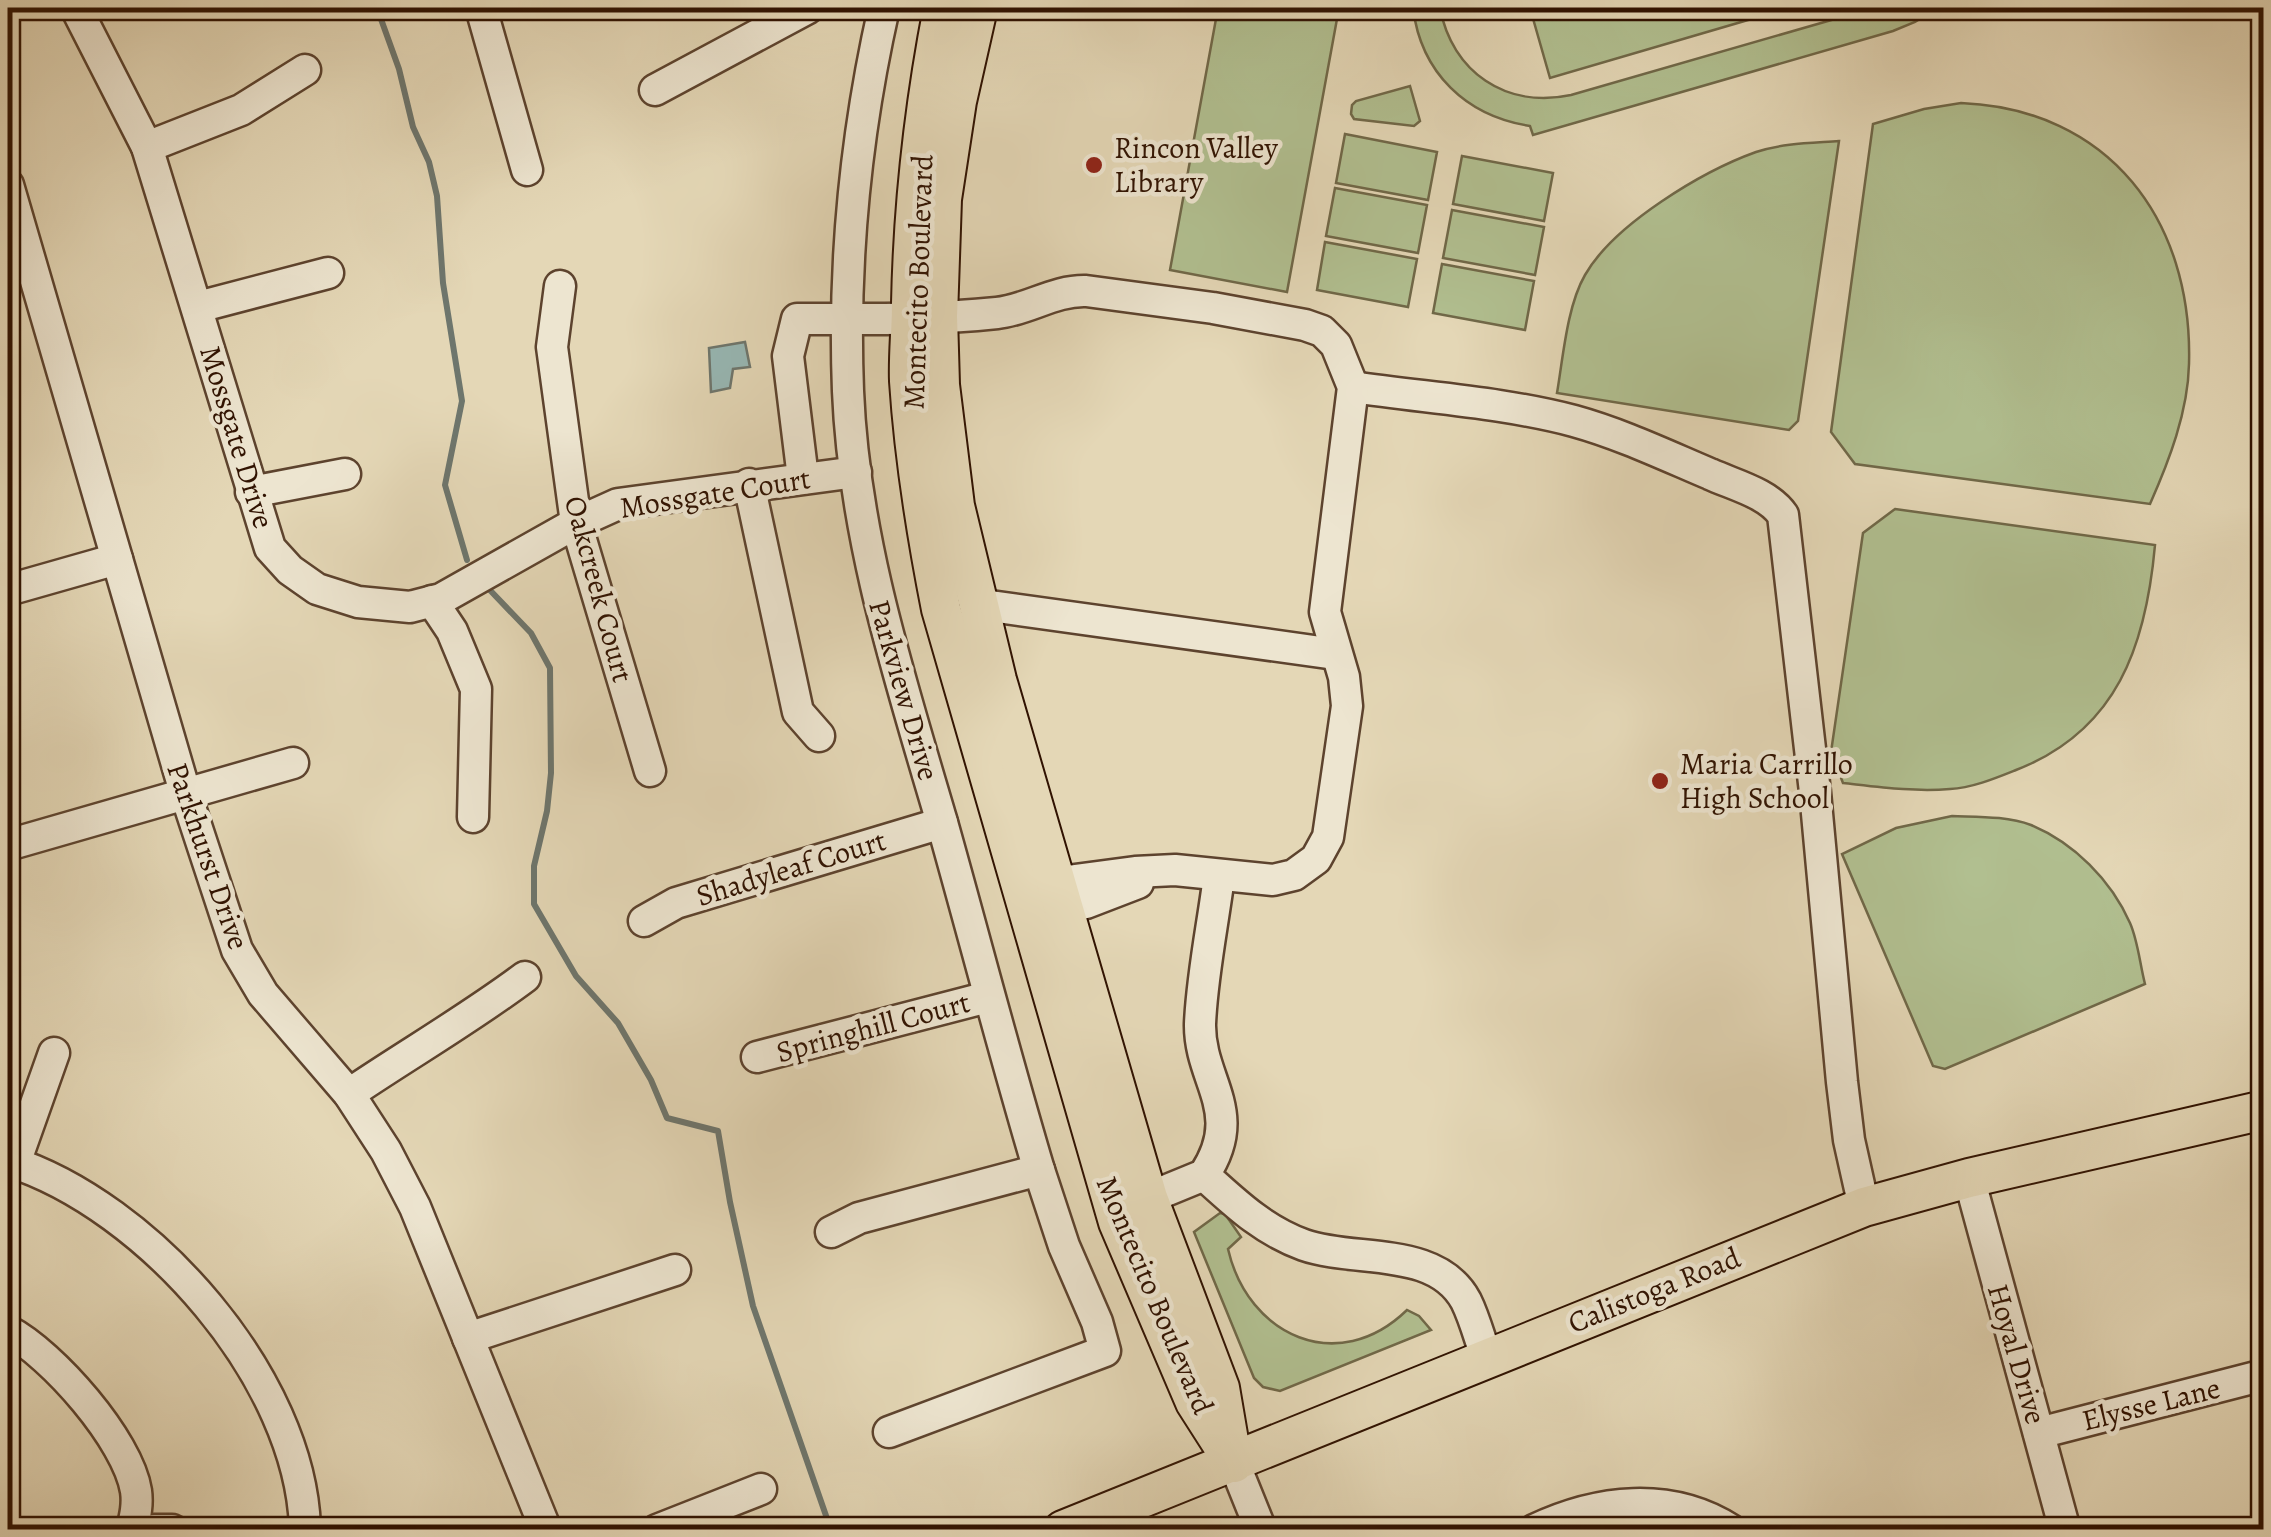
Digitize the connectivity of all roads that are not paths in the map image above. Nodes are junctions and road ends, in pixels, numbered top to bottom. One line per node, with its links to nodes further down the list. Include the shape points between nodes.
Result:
1 (76, 8): 9 (street, Mossgate Drive)
2 (481, 8): 10 (street)
3 (808, 8): 8 (street)
4 (884, 8): 16 (street, Parkview Drive, via 856,171)
5 (943, 8): 15 (main road, Montecito Boulevard, via 917,182)
6 (978, 8): 15 (main road, Montecito Boulevard)
7 (305, 70): 9 (street, via 241,110)
8 (654, 90)
9 (147, 147): 14 (street, Mossgate Drive)
10 (528, 170)
11 (8, 186): 24 (street, Parkhurst Drive)
12 (328, 274): 14 (street)
13 (560, 286): 23 (street, Oakcreek Court, via 552,347)
14 (198, 307): 22 (street, Mossgate Drive)
15 (924, 317): 16 (street); 17 (street, via 998,313 1078,291 1245,313 1322,331 1336,345); 27 (main road, Montecito Boulevard); 37 (main road, Montecito Boulevard, via 909,378 922,510 941,609)
16 (848, 319): 18 (street, Parkview Drive); 20 (street, via 797,320 788,356)
17 (1353, 387): 28 (street, via 1324,612); 50 (street, via 1576,422 1748,491 1783,515 1842,1082)
18 (856, 472): 20 (street, Mossgate Court); 34 (street, Parkview Drive, via 874,584)
19 (344, 474): 22 (street)
20 (803, 478): 21 (street, Mossgate Court)
21 (749, 484): 23 (street, Mossgate Court, via 618,504); 29 (street, via 798,712)
22 (251, 492): 26 (street, Mossgate Drive, via 270,548 317,588 375,604)
23 (576, 524): 26 (street, Mossgate Drive); 31 (street, Oakcreek Court)
24 (117, 559): 25 (street); 32 (street, Parkhurst Drive)
25 (8, 590)
26 (432, 601): 33 (street, via 476,689)
27 (976, 604): 28 (street); 37 (main road, Montecito Boulevard)
28 (1335, 654): 36 (street, via 1346,706 1323,849 1284,880)
29 (818, 736)
30 (293, 763): 32 (street)
31 (650, 771)
32 (185, 792): 35 (street); 43 (street, Parkhurst Drive, via 237,950 262,994)
33 (473, 818)
34 (942, 823): 38 (street, Shadyleaf Court, via 676,903); 40 (street, Parkview Drive)
35 (8, 846)
36 (1219, 876): 37 (street, via 1175,870 1086,903); 47 (street, via 1200,1024 1221,1124)
37 (1043, 898): 49 (main road, Montecito Boulevard); 59 (main road, Montecito Boulevard, via 1118,1222 1195,1402)
38 (644, 921)
39 (525, 976): 43 (street)
40 (988, 997): 42 (street, Springhill Court); 46 (street, Parkview Drive)
41 (54, 1053): 45 (street)
42 (757, 1057)
43 (349, 1094): 54 (street, Parkhurst Drive, via 415,1207)
44 (2264, 1110): 48 (main road, Calistoga Road)
45 (11, 1162): 64 (street, via 88,1199 144,1240 223,1322 266,1391 294,1459)
46 (1038, 1170): 51 (street, via 859,1218); 57 (street, Parkview Drive, via 1105,1351)
47 (1204, 1175): 49 (street); 55 (street, via 1246,1215 1286,1237 1330,1252 1414,1263 1442,1276 1464,1298)
48 (1970, 1178): 50 (main road, Calistoga Road); 58 (street, Hoyal Drive)
49 (1148, 1198): 59 (main road, Montecito Boulevard, via 1220,1388)
50 (1864, 1207): 55 (main road, Calistoga Road)
51 (831, 1232)
52 (675, 1270): 54 (street)
53 (8, 1331): 61 (street, via 74,1386 106,1426 136,1489)
54 (468, 1338): 65 (street, Parkhurst Drive)
55 (1486, 1359): 59 (main road, Calistoga Road)
56 (2264, 1375): 58 (street, Elysse Lane)
57 (889, 1432)
58 (2039, 1433): 71 (street, Hoyal Drive)
59 (1234, 1463): 67 (main road, Calistoga Road); 68 (street)
60 (762, 1489): 66 (street)
61 (132, 1530)
62 (154, 1530): 63 (street)
63 (172, 1530)
64 (305, 1530)
65 (546, 1530)
66 (657, 1530)
67 (1063, 1530)
68 (1261, 1530)
69 (1534, 1530): 70 (street, via 1570,1513 1622,1503 1664,1504 1714,1518)
70 (1731, 1530)
71 (2065, 1530)

